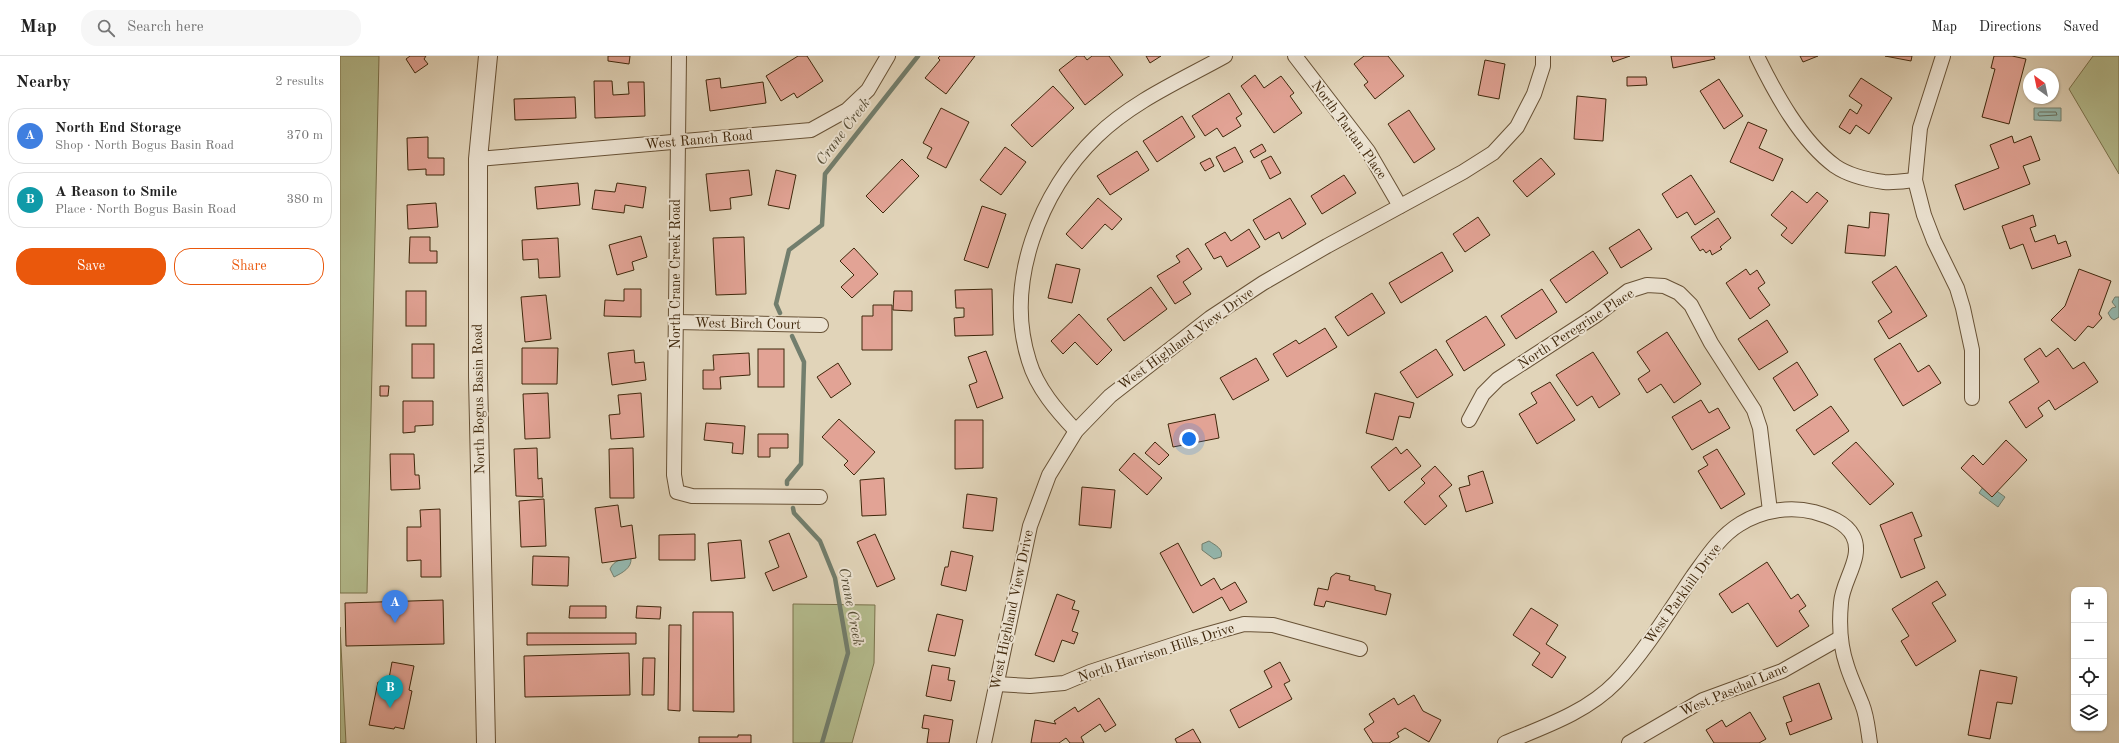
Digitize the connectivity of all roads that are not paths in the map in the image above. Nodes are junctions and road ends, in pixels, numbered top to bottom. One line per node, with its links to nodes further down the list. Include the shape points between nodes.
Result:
1 (488, 56): 10 (street, North Bogus Basin Road)
2 (679, 56): 9 (street, North Crane Creek Road)
3 (888, 56): 9 (street, West Ranch Road, via 868,90 847,110 811,130)
4 (1225, 56): 17 (street, via 1133,108 1098,135 1066,171 1040,218 1024,270 1021,327 1029,362 1045,393)
5 (1295, 56): 12 (street, North Tartan Place, via 1368,151)
6 (1543, 56): 12 (street, West Highland View Drive, via 1543,66 1534,94 1517,127 1493,154)
7 (1757, 56): 11 (street, via 1787,110 1814,146 1836,166 1861,177 1885,182)
8 (1943, 56): 11 (street, via 1920,128)
9 (677, 142): 10 (street, West Ranch Road); 13 (street, North Crane Creek Road)
10 (478, 159): 23 (street, North Bogus Basin Road, via 478,377)
11 (1915, 180): 15 (street, via 1934,241 1957,288 1972,350)
12 (1400, 206): 17 (street, West Highland View Drive, via 1263,283 1210,318 1110,396)
13 (676, 322): 14 (street, West Birch Court); 18 (street, North Crane Creek Road, via 674,475 677,492 692,496)
14 (821, 325)
15 (1972, 398)
16 (1469, 420): 19 (street, North Peregrine Place, via 1483,394 1498,379 1595,316 1628,291 1647,285 1664,286 1679,293 1691,305 1711,343 1754,410 1760,428)
17 (1076, 431): 22 (street, West Highland View Drive, via 1050,475 1030,526)
18 (820, 497)
19 (1770, 511): 20 (street, West Parkhill Drive, via 1799,508 1821,514 1843,524 1853,536 1857,551 1841,602); 25 (street, West Parkhill Drive, via 1740,524 1712,549 1616,682 1591,703 1554,723)
20 (1840, 638): 26 (street, West Paschal Lane, via 1782,670 1703,700); 27 (street, West Parkhill Drive, via 1847,666 1867,720)
21 (1360, 649): 22 (street, North Harrison Hills Drive, via 1273,625 1244,624 1090,672 1064,683 1030,686)
22 (997, 684): 24 (street, West Highland View Drive)
23 (486, 743)
24 (984, 743)
25 (1505, 743)
26 (1629, 743)
27 (1870, 743)

